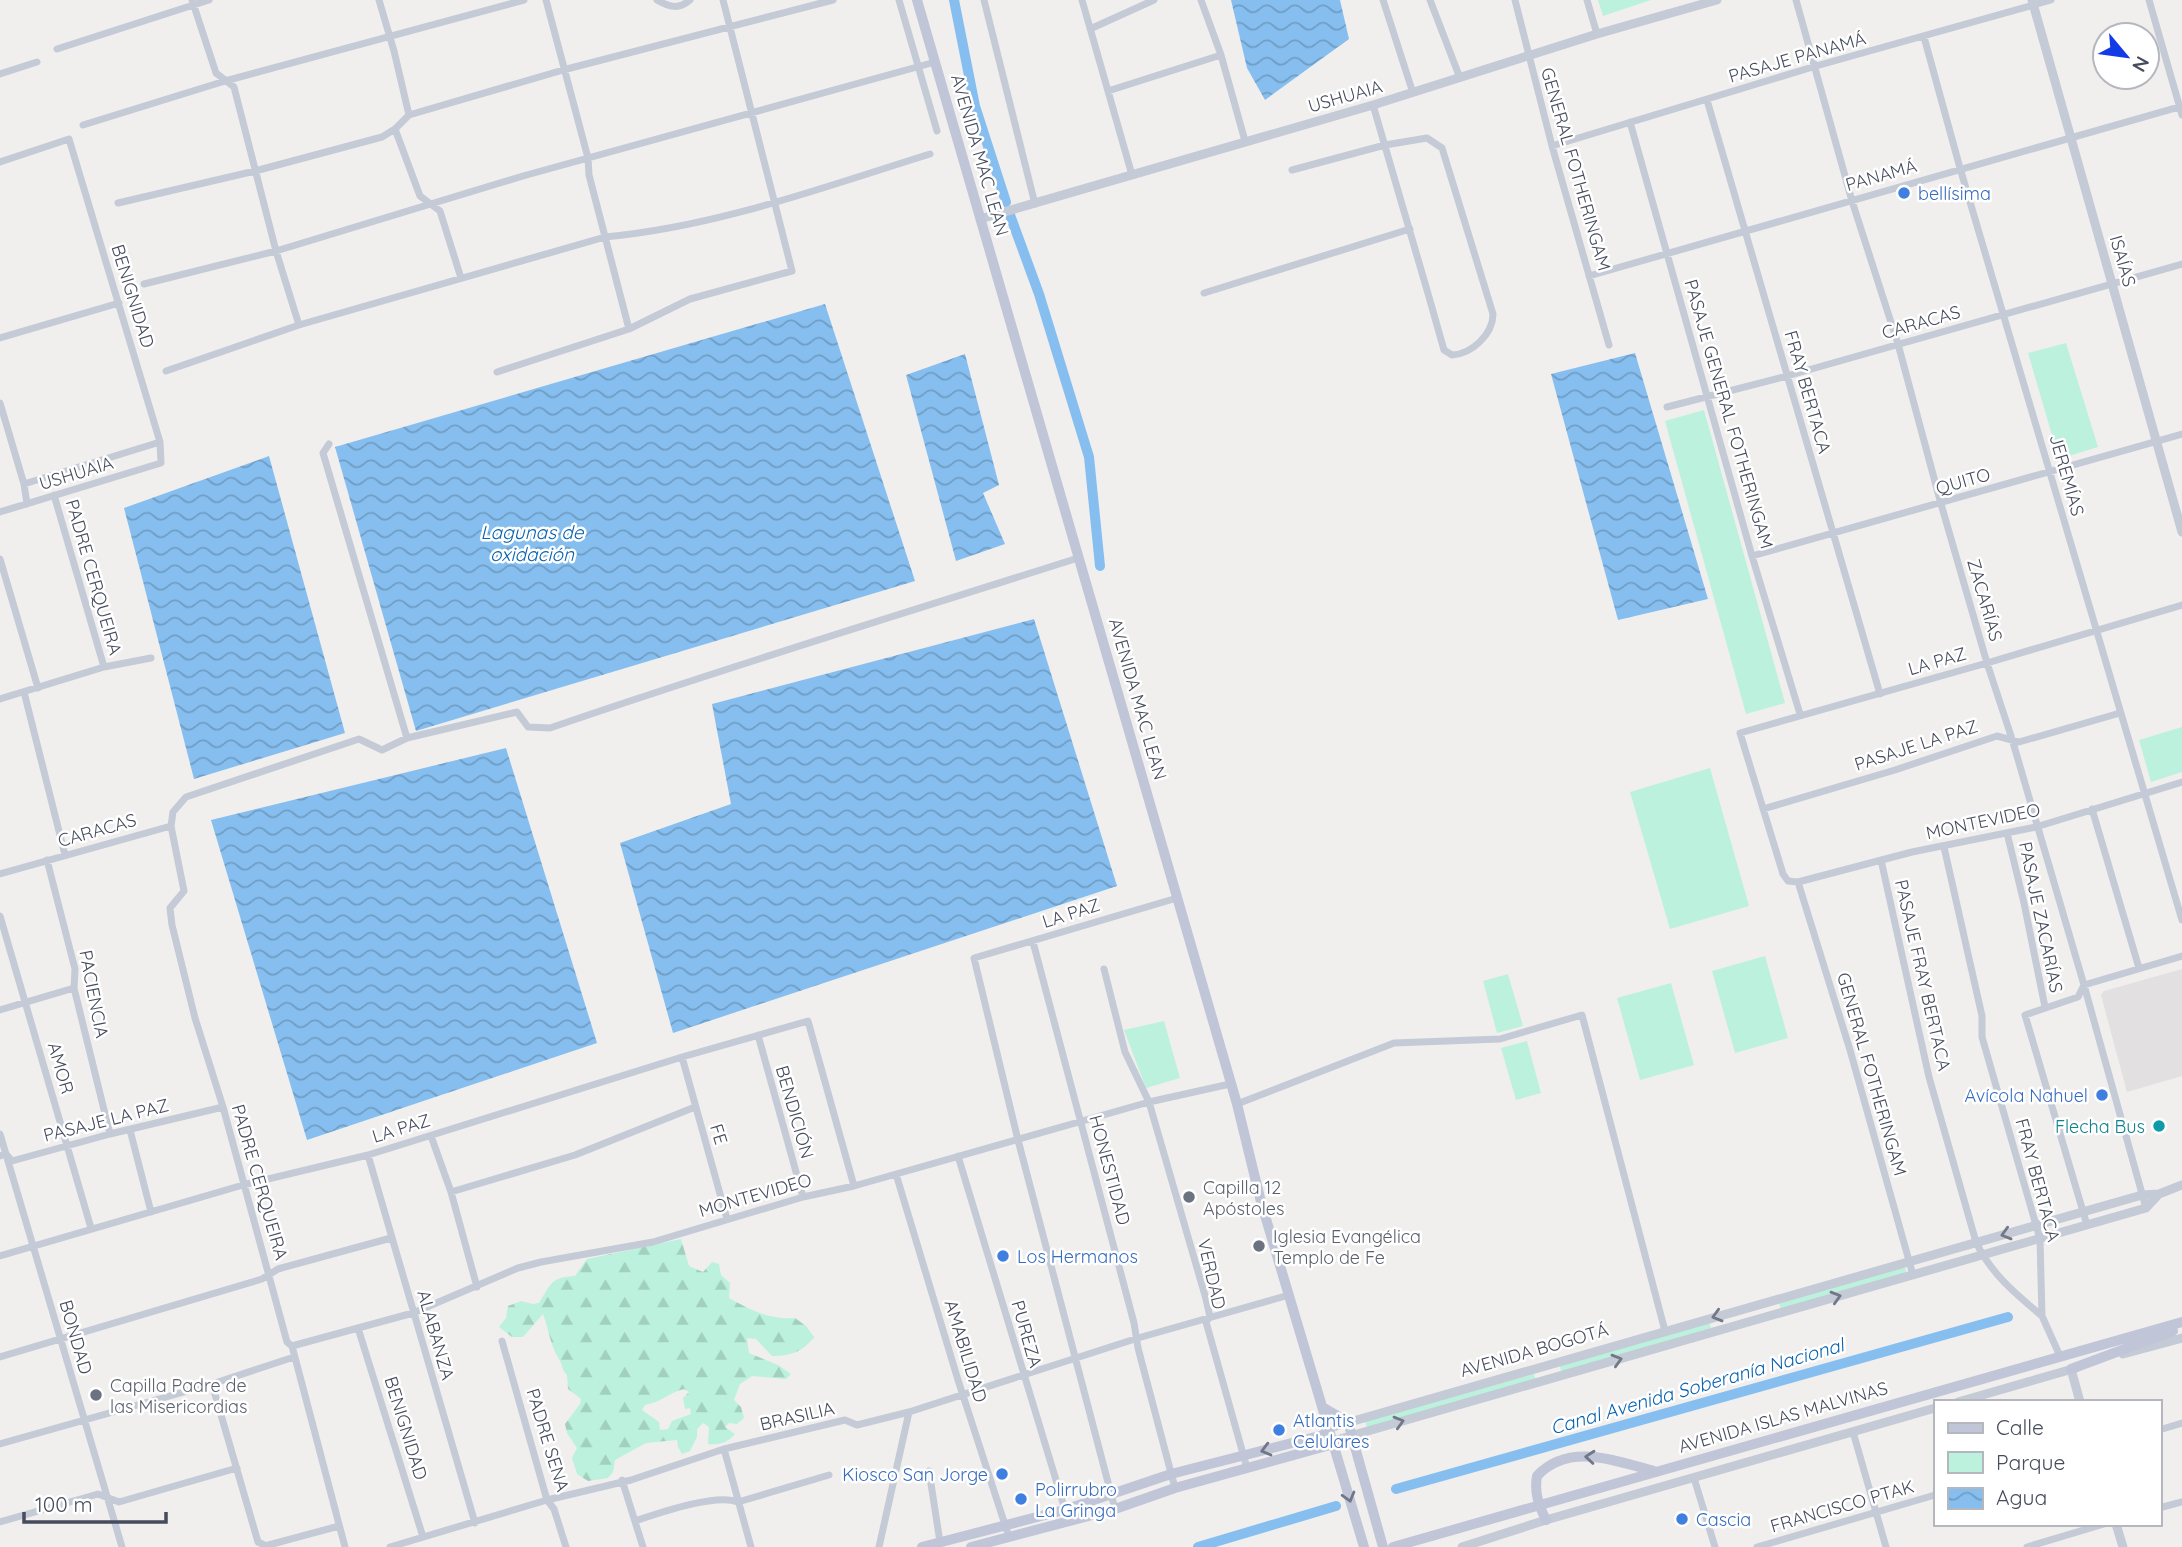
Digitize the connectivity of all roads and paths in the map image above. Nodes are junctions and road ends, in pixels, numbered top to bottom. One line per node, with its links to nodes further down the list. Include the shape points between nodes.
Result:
1 (209, 0): 23 (street)
2 (379, 0): 28 (street)
3 (524, 0): 28 (street)
4 (545, 0): 37 (street)
5 (657, 0): 6 (street, via 669,7)
6 (690, 0)
7 (723, 0): 25 (street)
8 (832, 0): 25 (street)
9 (899, 0): 35 (street)
10 (917, 0): 34 (main road, AVENIDA MAC LEAN)
11 (984, 0): 67 (street)
12 (1082, 0): 26 (street)
13 (1154, 0): 26 (street)
14 (1201, 0): 31 (street)
15 (1383, 0): 42 (street)
16 (1430, 0): 39 (street)
17 (1515, 0): 32 (street, GENERAL FOTHERINGAM)
18 (1587, 0): 27 (street)
19 (1717, 0): 27 (street, USHUAIA)
20 (1796, 0): 36 (street, ZACARÍAS)
21 (2051, 0): 24 (street, PASAJE PANAMÁ)
22 (2149, 0): 45 (street)
23 (192, 2): 30 (street); 40 (street, via 216,73)
24 (2033, 2): 29 (street, PASAJE PANAMÁ); 52 (street, ISAÍAS)
25 (730, 28): 37 (street); 46 (street)
26 (1090, 29): 41 (street)
27 (1597, 34): 32 (street, USHUAIA)
28 (389, 35): 40 (street); 47 (street)
29 (1924, 37): 36 (street, PASAJE PANAMÁ); 59 (street, JEREMÍAS)
30 (57, 49)
31 (1221, 55): 41 (street); 53 (street)
32 (1528, 56): 39 (street, USHUAIA); 55 (street, GENERAL FOTHERINGAM)
33 (37, 62): 38 (street)
34 (935, 62): 35 (street); 68 (main road, AVENIDA MAC LEAN)
35 (918, 66): 46 (street); 51 (street)
36 (1816, 66): 43 (street, PASAJE PANAMÁ); 63 (street, ZACARÍAS)
37 (563, 70): 47 (street); 57 (street)
38 (0, 74)
39 (1460, 78): 42 (street, USHUAIA)
40 (225, 81): 49 (street); 61 (street, via 234,87)
41 (1108, 91): 62 (street)
42 (1413, 93): 44 (street, USHUAIA)
43 (1707, 100): 48 (street, PASAJE PANAMÁ); 70 (street, FRAY BERTACA)
44 (1373, 105): 53 (street, USHUAIA); 54 (street)
45 (2181, 109): 52 (street, PANAMÁ)
46 (753, 112): 57 (street); 64 (street)
47 (409, 115): 50 (street)
48 (1630, 122): 55 (street, PASAJE PANAMÁ); 73 (street, PASAJE GENERAL FOTHERINGAM)
49 (82, 125)
50 (395, 129): 61 (street, via 382,137); 66 (street, via 420,196)
51 (937, 131)
52 (2071, 137): 59 (street, PANAMÁ); 77 (street, ISAÍAS)
53 (1245, 141): 62 (street, USHUAIA)
54 (1385, 145): 60 (street); 69 (street); 69 (street, via 1427,138 1442,148 1493,314 1484,338 1460,355 1444,349)
55 (1552, 146): 75 (street, GENERAL FOTHERINGAM)
56 (930, 154): 64 (street)
57 (588, 158): 66 (street); 71 (street)
58 (0, 162): 80 (street, BENIGNIDAD, via 69,139)
59 (1960, 168): 63 (street, PANAMÁ); 81 (street, JEREMÍAS)
60 (1292, 170)
61 (255, 171): 65 (street); 72 (street)
62 (1132, 176): 67 (street, USHUAIA)
63 (1853, 201): 70 (street, PANAMÁ); 85 (street, ZACARÍAS)
64 (776, 202): 71 (street, via 648,233); 83 (street, via 792,271 690,299)
65 (118, 203)
66 (430, 204): 72 (street); 76 (street, via 440,211)
67 (1035, 204): 68 (street, USHUAIA)
68 (979, 219): 107 (main road, AVENIDA MAC LEAN)
69 (1410, 229): 79 (street)
70 (1745, 231): 73 (street, PANAMÁ); 89 (street, FRAY BERTACA)
71 (606, 237): 76 (street); 83 (street)
72 (276, 251): 78 (street); 82 (street)
73 (1667, 255): 75 (street, PANAMÁ); 90 (street, PASAJE GENERAL FOTHERINGAM)
74 (2182, 264): 77 (street, CARACAS)
75 (1590, 276): 86 (street, GENERAL FOTHERINGAM)
76 (461, 278): 82 (street)
77 (2113, 283): 81 (street, CARACAS); 95 (street, ISAÍAS)
78 (144, 284)
79 (1204, 293)
80 (119, 303): 84 (street); 94 (street, BENIGNIDAD)
81 (2005, 314): 85 (street, CARACAS); 98 (street, JEREMÍAS)
82 (299, 325): 87 (street)
83 (629, 330): 88 (street)
84 (0, 338)
85 (1898, 344): 89 (street, CARACAS); 102 (street, ZACARÍAS)
86 (1609, 345)
87 (166, 371)
88 (497, 372)
89 (1787, 376): 90 (street, CARACAS); 105 (street, FRAY BERTACA)
90 (1707, 396): 92 (street, CARACAS); 106 (street, PASAJE GENERAL FOTHERINGAM)
91 (0, 403): 99 (street)
92 (1667, 407)
93 (2182, 434): 95 (street, QUITO)
94 (160, 442): 97 (street, BENIGNIDAD); 99 (street)
95 (2156, 442): 98 (street, QUITO); 104 (street, ISAÍAS)
96 (329, 444): 120 (street, via 323,453)
97 (162, 463): 100 (street, USHUAIA)
98 (2049, 472): 102 (street, QUITO); 110 (street, JEREMÍAS)
99 (24, 484): 101 (street)
100 (54, 495): 101 (street, USHUAIA); 113 (street, PADRE CERQUEIRA)
101 (27, 504): 103 (street, USHUAIA)
102 (1941, 504): 105 (street, QUITO); 112 (street, ZACARÍAS)
103 (0, 512)
104 (2182, 532)
105 (1833, 534): 106 (street, QUITO); 116 (street, FRAY BERTACA)
106 (1752, 556): 119 (street, PASAJE GENERAL FOTHERINGAM)
107 (1078, 558): 120 (street, via 680,683 550,729 528,727 517,712); 135 (main road, AVENIDA MAC LEAN)
108 (0, 559): 114 (street)
109 (2182, 605): 110 (street, LA PAZ)
110 (2095, 629): 112 (street, LA PAZ); 118 (street, JEREMÍAS)
111 (151, 658): 113 (street)
112 (1987, 663): 116 (street, LA PAZ); 121 (street, ZACARÍAS)
113 (104, 667): 114 (street)
114 (38, 688): 115 (street)
115 (24, 692): 117 (street); 130 (street)
116 (1880, 694): 119 (street, LA PAZ)
117 (0, 699)
118 (2120, 713): 121 (street, PASAJE LA PAZ, via 2019,742); 123 (street, JEREMÍAS)
119 (1800, 714): 125 (street, LA PAZ, via 1740,733)
120 (407, 738): 126 (street, via 382,750 359,739 186,797 173,812)
121 (2012, 739): 125 (street, PASAJE LA PAZ, via 1997,736); 127 (street, ZACARÍAS)
122 (2182, 782): 123 (street, MONTEVIDEO)
123 (2145, 793): 124 (street, MONTEVIDEO); 137 (street, JEREMÍAS)
124 (2092, 809): 127 (street, MONTEVIDEO); 140 (street)
125 (1763, 810): 134 (street, MONTEVIDEO, via 1783,874 1788,881)
126 (171, 826): 130 (street, CARACAS); 152 (street, PADRE CERQUEIRA, via 184,891 170,908 172,925)
127 (2036, 827): 128 (street, MONTEVIDEO); 142 (street, ZACARÍAS)
128 (2007, 833): 129 (street, MONTEVIDEO); 145 (street, PASAJE ZACARÍAS)
129 (1944, 847): 132 (street, MONTEVIDEO); 176 (street, FRAY BERTACA, via 1982,1016 1982,1037)
130 (65, 855): 131 (street, CARACAS)
131 (47, 860): 133 (street, CARACAS); 143 (street, PACIENCIA, via 75,970)
132 (1881, 860): 134 (street, MONTEVIDEO); 181 (street, PASAJE FRAY BERTACA, via 1929,1077)
133 (0, 874)
134 (1798, 882): 185 (street, GENERAL FOTHERINGAM)
135 (1177, 898): 138 (street, LA PAZ); 149 (main road, AVENIDA MAC LEAN)
136 (0, 916): 144 (street, AMOR)
137 (2182, 920)
138 (1033, 942): 154 (street, HONESTIDAD); 159 (street, LA PAZ, via 974,958)
139 (2182, 956): 140 (street)
140 (2138, 968): 142 (street)
141 (1104, 969): 150 (street, VERDAD, via 1125,1052)
142 (2084, 985): 145 (street, via 2078,997); 170 (street, ZACARÍAS)
143 (74, 988): 144 (street); 157 (street, PACIENCIA)
144 (26, 1002): 146 (street); 160 (street, AMOR)
145 (2045, 1007): 173 (street, via 2025,1015)
146 (0, 1010)
147 (758, 1035): 148 (street, LA PAZ); 167 (street, LA PAZ, via 808,1021); 171 (street, BENDICIÓN)
148 (682, 1057): 153 (street, FE); 158 (street, LA PAZ)
149 (1230, 1084): 150 (street, MONTEVIDEO); 151 (main road, AVENIDA MAC LEAN)
150 (1149, 1102): 154 (street, MONTEVIDEO); 195 (street, VERDAD)
151 (1237, 1104): 189 (main road, AVENIDA MAC LEAN); 200 (street, via 1394,1043 1500,1039 1582,1015)
152 (223, 1107): 155 (street, PASAJE LA PAZ); 165 (street, PADRE CERQUEIRA)
153 (695, 1107): 168 (street, via 575,1155); 175 (street, FE)
154 (1082, 1123): 159 (street, MONTEVIDEO); 201 (street, HONESTIDAD)
155 (130, 1130): 157 (street, PASAJE LA PAZ); 174 (street)
156 (0, 1134): 161 (street, BONDAD)
157 (110, 1134): 160 (street, PASAJE LA PAZ)
158 (431, 1136): 162 (street, LA PAZ); 168 (street)
159 (1017, 1140): 163 (street, MONTEVIDEO); 209 (street)
160 (67, 1145): 161 (street, PASAJE LA PAZ, via 12,1161); 178 (street, AMOR)
161 (3, 1155): 182 (street, BONDAD)
162 (368, 1155): 165 (street, LA PAZ); 179 (street, ALABANZA)
163 (958, 1156): 164 (street, MONTEVIDEO); 212 (street, PUREZA)
164 (896, 1174): 167 (street, MONTEVIDEO); 215 (street, AMABILIDAD)
165 (243, 1185): 174 (street, LA PAZ); 186 (street, PADRE CERQUEIRA)
166 (2182, 1185): 169 (street, AVENIDA BOGOTÁ)
167 (854, 1186): 171 (street, MONTEVIDEO)
168 (451, 1192): 188 (street)
169 (2159, 1194): 170 (street, AVENIDA BOGOTÁ); 172 (street, AVENIDA BOGOTÁ)
170 (2142, 1195): 172 (street, ZACARÍAS); 173 (street, AVENIDA BOGOTÁ)
171 (803, 1197): 175 (street, MONTEVIDEO)
172 (2146, 1208): 177 (street, AVENIDA BOGOTÁ)
173 (2084, 1211): 176 (street, AVENIDA BOGOTÁ); 177 (street)
174 (151, 1212): 178 (street, LA PAZ)
175 (727, 1219): 188 (street, MONTEVIDEO, via 653,1242 518,1268)
176 (2036, 1225): 180 (street, FRAY BERTACA); 181 (street, AVENIDA BOGOTÁ, one-way to 181)
177 (2087, 1225): 180 (street, AVENIDA BOGOTÁ)
178 (91, 1228): 182 (street, LA PAZ)
179 (391, 1238): 186 (street); 192 (street, ALABANZA)
180 (2040, 1239): 184 (street, AVENIDA BOGOTÁ); 194 (street, FRAY BERTACA)
181 (1976, 1242): 184 (street, PASAJE FRAY BERTACA); 185 (street, AVENIDA BOGOTÁ)
182 (33, 1246): 183 (street, LA PAZ); 203 (street, BONDAD)
183 (0, 1256)
184 (1983, 1256): 187 (street, AVENIDA BOGOTÁ); 194 (street, PASAJE FRAY BERTACA, via 2006,1286)
185 (1909, 1261): 187 (street, GENERAL FOTHERINGAM); 190 (street, AVENIDA BOGOTÁ)
186 (269, 1275): 203 (street); 205 (street, PADRE CERQUEIRA, via 287,1342)
187 (1913, 1275): 193 (street, AVENIDA BOGOTÁ, one-way to 187)
188 (477, 1287): 192 (street, MONTEVIDEO)
189 (1289, 1294): 195 (street, BRASILIA); 218 (main road, AVENIDA MAC LEAN)
190 (1774, 1299): 191 (street, AVENIDA BOGOTÁ); 193 (street)
191 (1746, 1308): 196 (street); 200 (street, AVENIDA BOGOTÁ, one-way to 200)
192 (413, 1313): 198 (street, MONTEVIDEO); 256 (street, ALABANZA)
193 (1778, 1313): 196 (street, AVENIDA BOGOTÁ)
194 (2042, 1316): 206 (street, FRAY BERTACA)
195 (1210, 1317): 201 (street, BRASILIA); 231 (street, VERDAD, via 1206,1322)
196 (1751, 1322): 213 (street, AVENIDA BOGOTÁ, one-way to 196)
197 (2182, 1322): 206 (main road, AVENIDA ISLAS MALVINAS)
198 (358, 1328): 205 (street, MONTEVIDEO); 261 (street, BENIGNIDAD)
199 (2182, 1328): 211 (main road)
200 (1665, 1331): 210 (street, AVENIDA BOGOTÁ)
201 (1138, 1338): 209 (street, BRASILIA); 236 (street, HONESTIDAD)
202 (2182, 1338): 211 (street)
203 (61, 1340): 207 (street); 221 (street, BONDAD)
204 (502, 1341): 244 (street, PADRE SENA)
205 (292, 1346): 208 (street, PADRE CERQUEIRA)
206 (2060, 1356): 235 (main road, AVENIDA ISLAS MALVINAS)
207 (0, 1357)
208 (294, 1357): 214 (street); 258 (street, PADRE CERQUEIRA)
209 (1076, 1357): 212 (street, BRASILIA); 241 (street)
210 (1545, 1365): 213 (street); 222 (street, AVENIDA BOGOTÁ)
211 (2071, 1369): 216 (street); 217 (street)
212 (1023, 1375): 215 (street, BRASILIA); 250 (street, PUREZA)
213 (1550, 1379): 227 (street, AVENIDA BOGOTÁ, one-way to 213)
214 (212, 1384): 221 (street); 232 (street)
215 (964, 1395): 220 (street, BRASILIA); 257 (street, AMABILIDAD)
216 (1965, 1400)
217 (2079, 1400)
218 (1324, 1408): 222 (main road); 224 (main road, AVENIDA MAC LEAN)
219 (1934, 1408): 226 (street, AVENIDA ISLAS MALVINAS)
220 (909, 1412): 230 (street, BRASILIA, via 857,1425 845,1420); 271 (street)
221 (86, 1421): 229 (street); 243 (street, BONDAD)
222 (1348, 1422): 224 (street, AVENIDA BOGOTÁ); 227 (main road)
223 (2182, 1423): 225 (street)
224 (1329, 1428): 228 (main road, AVENIDA MAC LEAN); 231 (main road, AVENIDA BOGOTÁ, one-way to 231, via 1323,1435)
225 (2161, 1429)
226 (1853, 1432): 238 (street, AVENIDA ISLAS MALVINAS); 251 (street)
227 (1352, 1436): 228 (street, AVENIDA BOGOTÁ); 275 (main road)
228 (1333, 1441): 233 (main road, AVENIDA BOGOTÁ); 274 (main road, AVENIDA MAC LEAN, one-way to 274)
229 (0, 1444)
230 (724, 1449): 239 (street, BRASILIA); 245 (street)
231 (1244, 1456): 233 (street, VERDAD); 236 (main road, AVENIDA BOGOTÁ)
232 (237, 1468): 243 (street, via 119,1503); 265 (street, via 258,1542)
233 (1247, 1468): 240 (main road, AVENIDA BOGOTÁ)
234 (929, 1471): 263 (street)
235 (1657, 1471): 247 (main road, AVENIDA ISLAS MALVINAS); 247 (main road, one-way to 247, via 1596,1457 1556,1460 1536,1476)
236 (1171, 1474): 240 (street, HONESTIDAD); 241 (main road, AVENIDA BOGOTÁ)
237 (829, 1475): 245 (street)
238 (1694, 1478): 253 (street, AVENIDA ISLAS MALVINAS); 278 (street)
239 (622, 1480): 244 (street, BRASILIA); 254 (street)
240 (1175, 1488): 249 (main road, AVENIDA BOGOTÁ)
241 (1111, 1495): 249 (street); 250 (main road, AVENIDA BOGOTÁ)
242 (1934, 1495): 251 (street, FRANCISCO PTAK)
243 (109, 1499): 255 (street, via 98,1494); 264 (street, BONDAD)
244 (547, 1500): 256 (street, BRASILIA); 268 (street, PADRE SENA)
245 (738, 1502): 254 (street, via 686,1503); 270 (street)
246 (2182, 1502): 248 (street)
247 (1539, 1506): 253 (main road); 276 (main road, AVENIDA ISLAS MALVINAS)
248 (2161, 1507)
249 (1115, 1509): 252 (main road, AVENIDA BOGOTÁ)
250 (1064, 1510): 252 (street, PUREZA); 257 (main road, AVENIDA BOGOTÁ)
251 (1876, 1512): 279 (street, FRANCISCO PTAK); 280 (street)
252 (1070, 1520): 262 (main road, AVENIDA BOGOTÁ)
253 (1546, 1520): 277 (street, AVENIDA ISLAS MALVINAS)
254 (635, 1521): 269 (street)
255 (0, 1522)
256 (475, 1523): 261 (street, BRASILIA)
257 (1005, 1524): 262 (street, AMABILIDAD); 263 (main road, AVENIDA BOGOTÁ)
258 (339, 1526): 265 (street); 266 (street, PADRE CERQUEIRA)
259 (2097, 1526): 281 (street)
260 (2117, 1526): 282 (street)
261 (424, 1537): 267 (street, BRASILIA)
262 (1009, 1537): 273 (main road, AVENIDA BOGOTÁ)
263 (940, 1542): 272 (main road, AVENIDA BOGOTÁ)
264 (122, 1547)
265 (266, 1547)
266 (345, 1547)
267 (390, 1547)
268 (566, 1547)
269 (643, 1547)
270 (751, 1547)
271 (879, 1547)
272 (922, 1547)
273 (971, 1547)
274 (1364, 1547)
275 (1383, 1547)
276 (1393, 1547)
277 (1462, 1547)
278 (1715, 1547)
279 (1757, 1547)
280 (1886, 1547)
281 (2027, 1547)
282 (2123, 1547)

